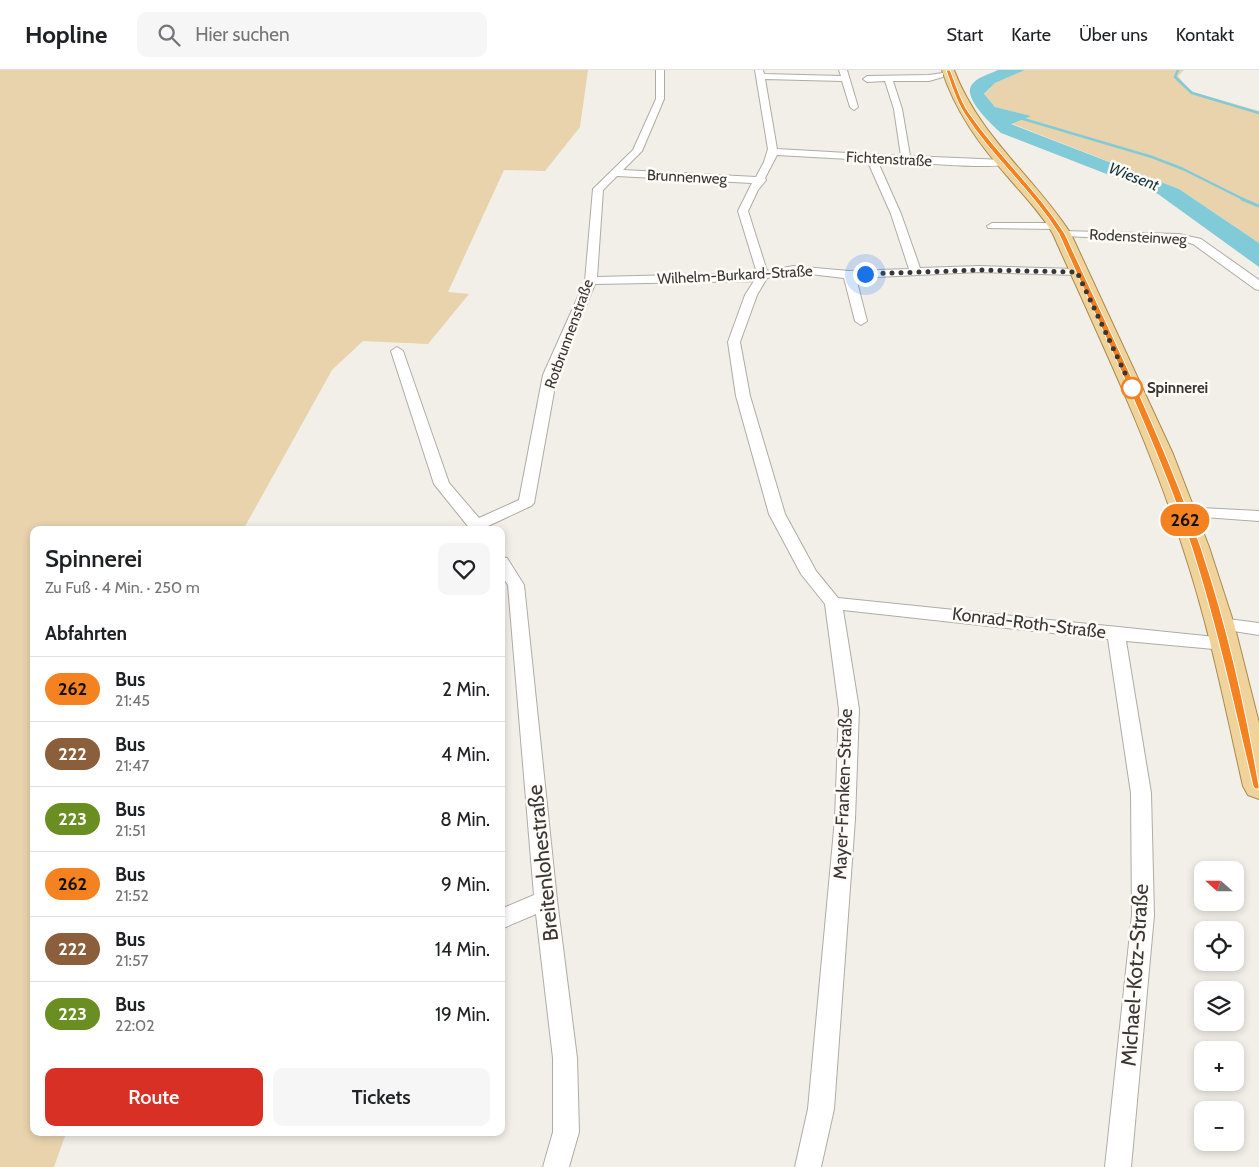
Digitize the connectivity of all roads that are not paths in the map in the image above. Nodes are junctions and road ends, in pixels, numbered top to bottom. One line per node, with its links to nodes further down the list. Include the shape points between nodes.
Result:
1 (660, 70): 13 (street, Rotbrunnenstraße, via 660,99 637,151)
2 (843, 70): 7 (street)
3 (760, 73): 7 (street); 9 (street)
4 (943, 74): 5 (street, via 929,78); 12 (main road, via 965,111)
5 (888, 78): 6 (street); 11 (street, via 898,110)
6 (867, 79)
7 (846, 80): 8 (street)
8 (854, 107)
9 (773, 152): 10 (street, Fichtenstraße); 14 (street)
10 (871, 158): 11 (street, Fichtenstraße); 17 (street, via 896,214)
11 (906, 160): 12 (street, Fichtenstraße)
12 (1004, 163): 16 (main road)
13 (613, 173): 14 (street, Brunnenweg); 21 (street, Rotbrunnenstraße, via 598,189)
14 (761, 180): 20 (street, via 746,201 744,211)
15 (992, 226): 16 (street, Rodensteinweg)
16 (1059, 230): 18 (main road); 22 (street, Rodensteinweg, via 1180,237 1197,241)
17 (916, 272): 18 (street, Wilhelm-Burkard-Straße); 19 (street, Wilhelm-Burkard-Straße)
18 (1077, 272): 25 (main road, via 1161,454)
19 (848, 274): 20 (street, Wilhelm-Burkard-Straße, via 792,270); 23 (street)
20 (763, 275): 21 (street, Wilhelm-Burkard-Straße); 30 (street, via 751,295 734,342 743,396 777,514 809,574)
21 (591, 281): 28 (street, Rotbrunnenstraße, via 550,375 526,502)
22 (1259, 286)
23 (861, 321)
24 (397, 351): 27 (street, via 442,484)
25 (1182, 512): 26 (street); 32 (main road)
26 (1259, 516)
27 (477, 526)
28 (483, 526)
29 (505, 568): 35 (street, Breitenlohestraße, via 516,585)
30 (833, 603): 33 (street, Konrad-Roth-Straße, via 945,612); 38 (street, Mayer-Franken-Straße, via 849,709 845,819 821,1109)
31 (1259, 629): 32 (street, Konrad-Roth-Straße)
32 (1222, 634): 33 (street, Konrad-Roth-Straße); 34 (main road)
33 (1116, 635): 39 (street, Michael-Kotz-Straße, via 1141,792 1143,915)
34 (1259, 786)
35 (546, 900): 36 (street); 37 (street, Breitenlohestraße, via 565,1058 566,1132)
36 (505, 917)
37 (556, 1167)
38 (808, 1167)
39 (1118, 1167)

